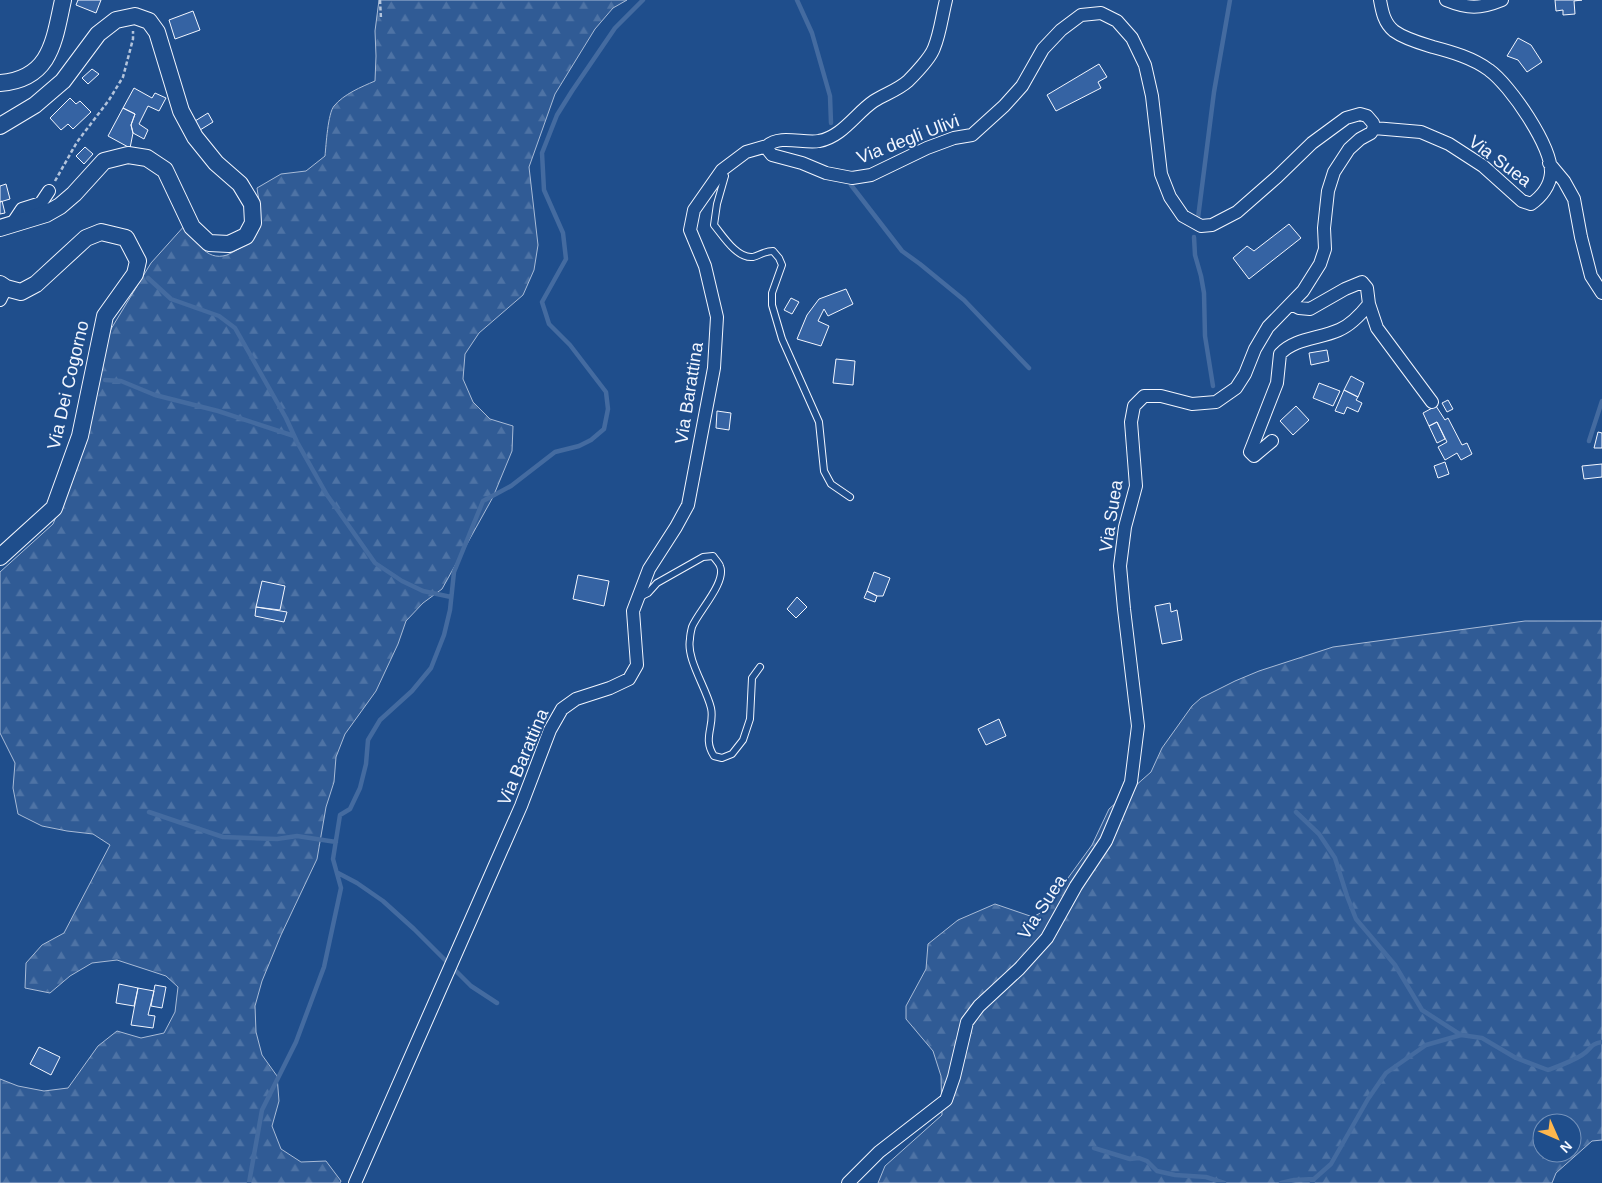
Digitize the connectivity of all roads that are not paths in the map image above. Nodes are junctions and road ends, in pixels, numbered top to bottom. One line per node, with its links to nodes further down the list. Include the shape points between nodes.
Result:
1 (63, 0): 6 (street, via 52,48 43,63 30,75 14,82)
2 (946, 0): 9 (street, Via degli Ulivi, via 934,50 907,82 874,101 842,130 828,138 818,141 781,140)
3 (1380, 0): 10 (street, Via Suea, via 1384,18 1394,30 1414,41 1465,57 1489,70 1508,88 1534,127 1548,154)
4 (1446, 0): 5 (street, via 1463,7 1489,5)
5 (1502, 0)
6 (0, 83)
7 (0, 126): 13 (street, via 35,105 63,81 98,34 116,20 135,16 149,21 157,32 181,111 195,137 216,163 240,184 252,204 253,223 246,236 229,244 209,243 192,227 165,170 147,158 128,155 104,161 74,194 53,210)
8 (1374, 128): 9 (street, Via degli Ulivi, via 1367,116 1360,114 1346,118 1312,142 1236,212 1212,226 1201,226 1183,216 1170,197 1161,174 1145,65 1132,38 1117,21 1102,13 1081,15 1061,30 1043,49 1022,86 972,134 852,178 772,155); 10 (street, Via Suea, via 1421,132 1449,144 1483,166 1522,201 1531,204 1546,188 1551,173); 16 (street, Via Suea, via 1349,149 1334,172 1328,191 1325,249 1320,264 1303,291)
9 (767, 146): 11 (street, Via Barattina, via 746,152)
10 (1549, 163): 15 (street, via 1574,199 1591,276)
11 (722, 170): 20 (lane, via 725,176 714,225 732,247 746,257 773,251 779,258 782,265 772,292 772,305 782,339 819,422 824,471 831,484); 22 (street, Via Barattina, via 694,210 690,230 705,266 717,317 714,368 688,505 649,568)
12 (48, 191): 13 (street, via 41,203 22,209)
13 (6, 226)
14 (2, 291): 21 (street, Via Dei Cogorno, via 21,292 36,284 86,238 100,232 126,238 138,261 135,274 105,316 80,436 54,508)
15 (1602, 293)
16 (1290, 304): 17 (street, via 1310,309 1362,282 1367,288); 25 (street, Via Suea, via 1268,327 1236,388 1216,402 1192,404 1161,396 1144,396 1134,406 1131,422 1136,486 1125,527 1120,566 1138,726 1131,782 1106,841 1047,938 967,1022 946,1100 879,1152)
17 (1369, 304): 18 (street, via 1380,332); 19 (street, via 1341,330 1291,345 1280,354 1277,383 1250,452 1254,456)
18 (1432, 402)
19 (1272, 441)
20 (850, 497)
21 (0, 557)
22 (638, 598): 23 (lane, via 702,556 713,556 721,567 721,578 692,628 689,642 690,657 708,694 713,717 708,740 714,756 722,758 732,754 742,740 750,719 752,678); 24 (street, Via Barattina, via 633,611 637,665 629,679 576,699 562,709 550,730 521,806)
23 (760, 667)
24 (355, 1183)
25 (848, 1183)

